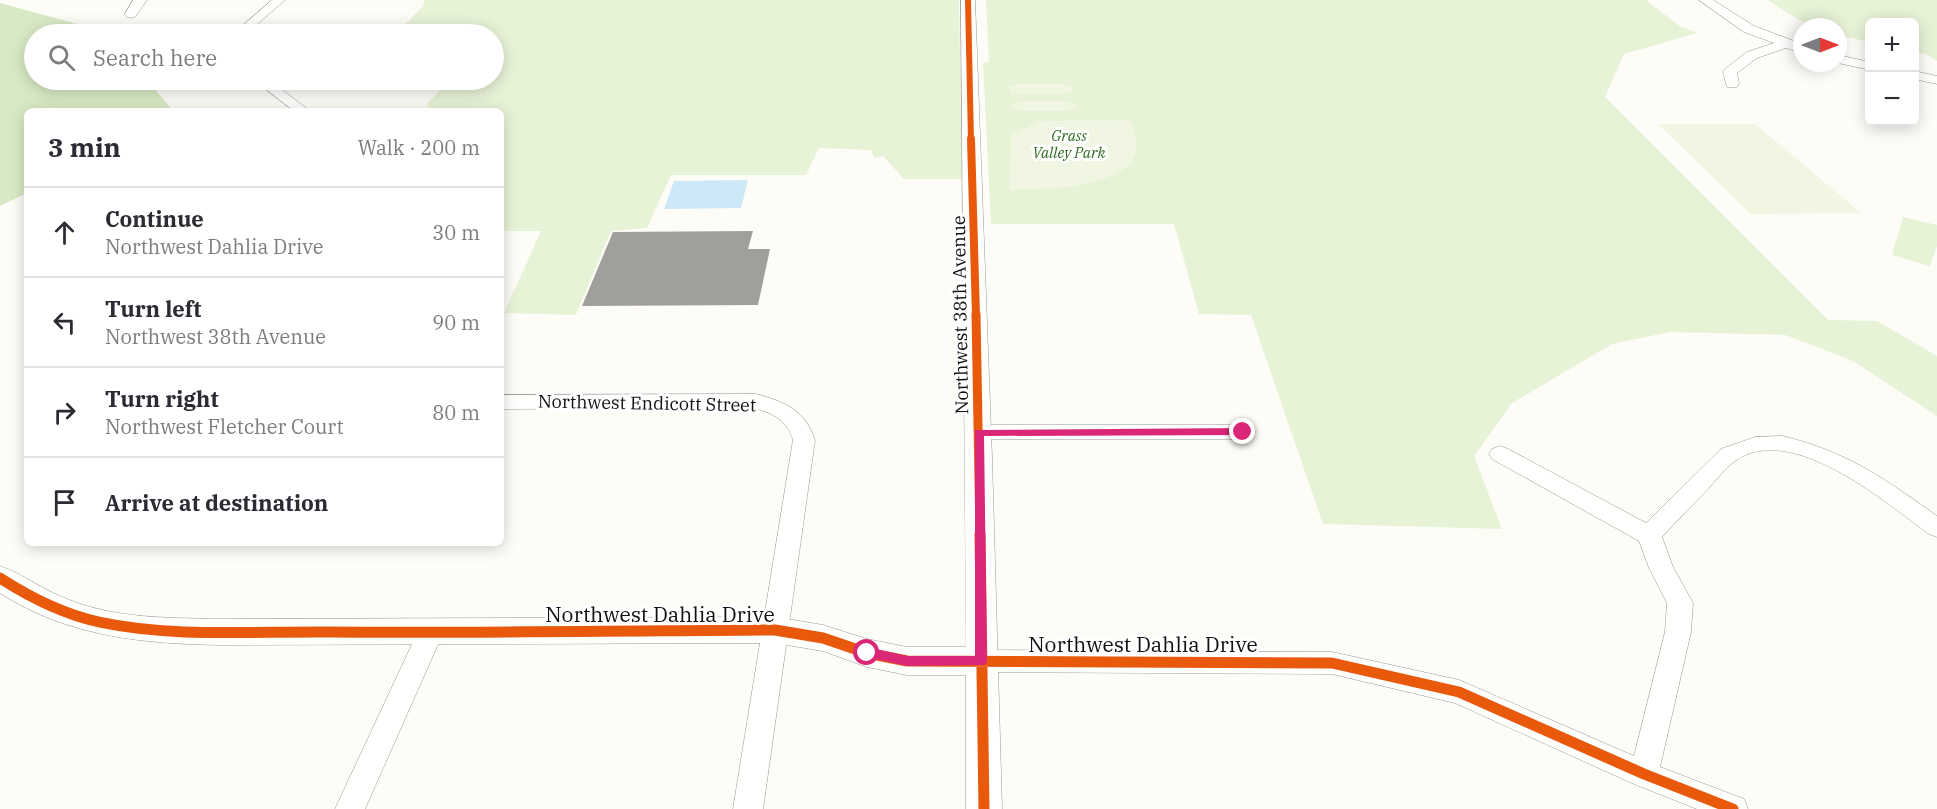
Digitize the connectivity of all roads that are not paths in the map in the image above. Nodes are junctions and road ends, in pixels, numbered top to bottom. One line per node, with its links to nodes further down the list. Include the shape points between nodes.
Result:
1 (141, 0): 5 (street)
2 (279, 0): 6 (street)
3 (968, 0): 17 (street, Northwest 38th Avenue)
4 (1705, 0): 7 (street, via 1749,29)
5 (131, 14)
6 (251, 24)
7 (1784, 44): 8 (street); 13 (street, via 1752,55 1730,72)
8 (1793, 47)
9 (1847, 61): 10 (street)
10 (1865, 65)
11 (1919, 76): 12 (street)
12 (1937, 80)
13 (1732, 84)
14 (275, 90): 15 (street)
15 (299, 108)
16 (504, 402): 23 (street, Northwest Endicott Street, via 756,401 791,416 801,425 804,440)
17 (979, 432): 18 (street); 25 (street, Northwest 38th Avenue)
18 (1243, 432)
19 (1500, 454): 21 (street)
20 (1937, 528): 21 (street, via 1864,477 1814,450 1754,443 1728,454)
21 (1649, 535): 26 (street, via 1680,603 1678,632)
22 (0, 578): 24 (street, Northwest Dahlia Drive, via 28,597 115,625 174,630)
23 (776, 630): 24 (street, Northwest Dahlia Drive); 25 (street, Northwest Dahlia Drive, via 823,638 907,661); 28 (street)
24 (430, 633): 27 (street)
25 (981, 661): 26 (street, Northwest Dahlia Drive, via 1332,663 1459,692); 29 (street, Northwest 38th Avenue)
26 (1644, 774): 30 (street, Northwest Dahlia Drive)
27 (350, 809)
28 (748, 809)
29 (984, 809)
30 (1733, 809)

